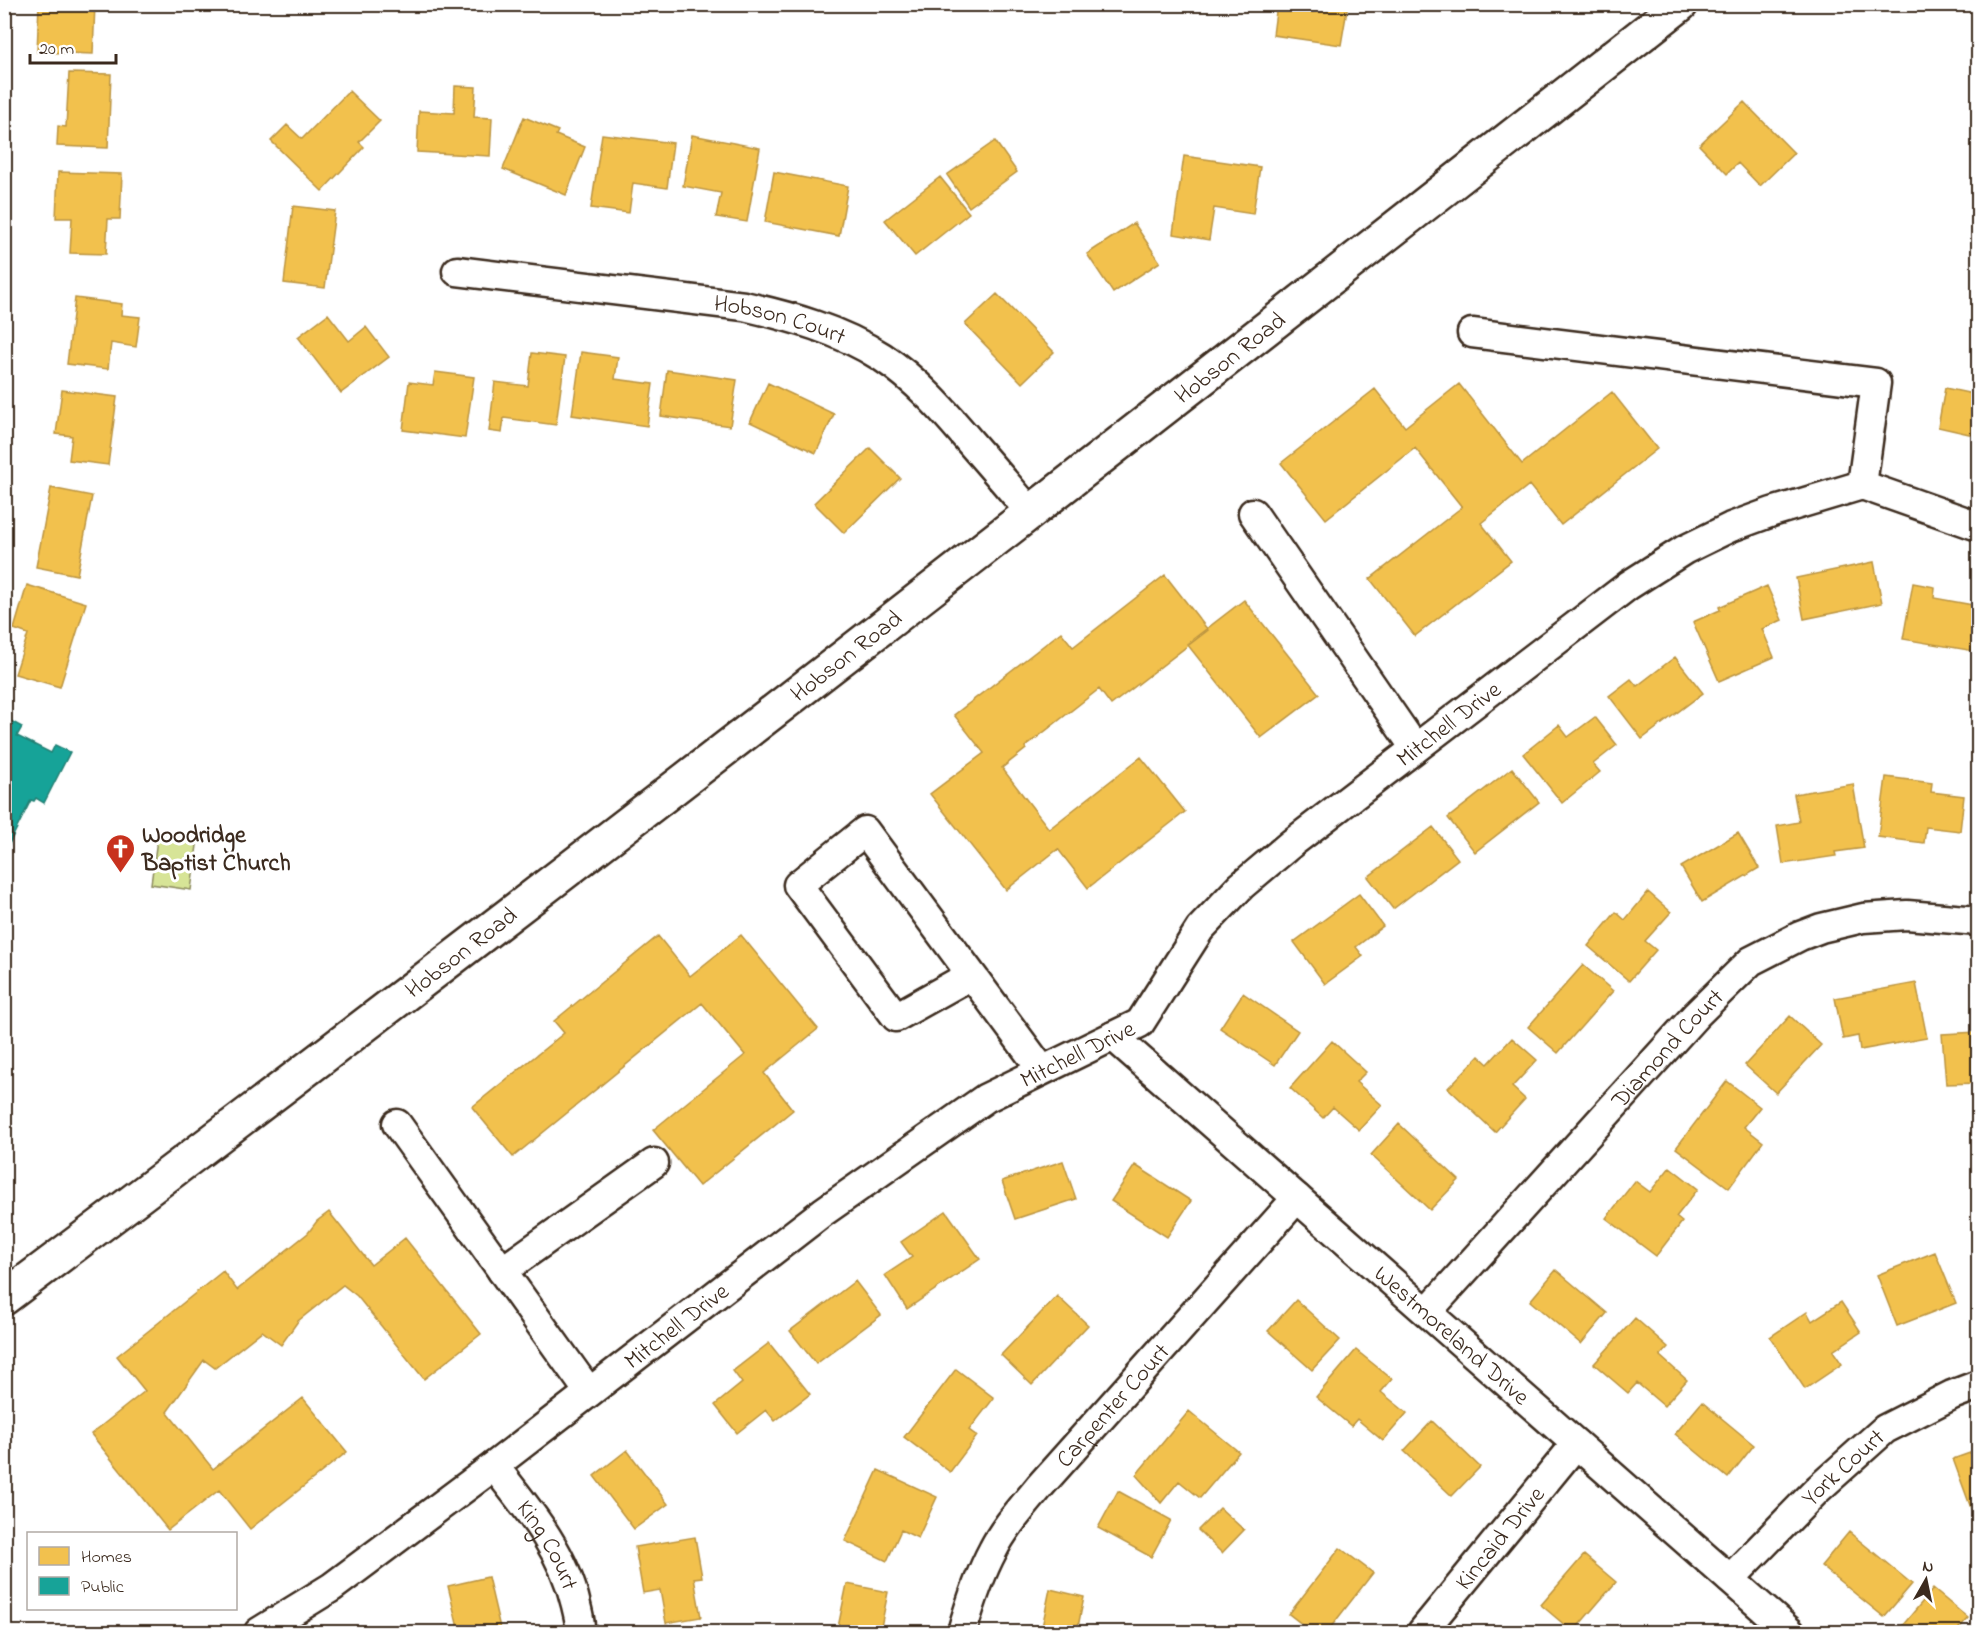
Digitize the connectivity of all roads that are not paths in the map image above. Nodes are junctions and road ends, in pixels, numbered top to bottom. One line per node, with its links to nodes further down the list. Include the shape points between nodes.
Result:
1 (1681, 4): 5 (main road, Hobson Road)
2 (458, 271): 5 (street, Hobson Court, via 744,306 817,326 882,357 931,397)
3 (1472, 333): 4 (street, via 1876,383)
4 (1862, 485): 7 (street); 8 (street, Mitchell Drive, via 1761,516 1684,550 1629,585)
5 (1031, 513): 17 (main road, Hobson Road)
6 (1253, 513): 8 (street)
7 (1978, 526)
8 (1415, 748): 11 (street, Mitchell Drive, via 1241,886 1200,929 1140,1023)
9 (1978, 921): 18 (street, Diamond Court, via 1907,915 1863,918 1800,936 1751,962 1696,1015)
10 (971, 975): 10 (street, via 865,831 798,885 896,1017); 12 (street)
11 (1113, 1036): 12 (street, Mitchell Drive); 15 (street, Westmoreland Drive)
12 (1042, 1070): 20 (street, Mitchell Drive, via 986,1098 823,1212)
13 (397, 1124): 16 (street)
14 (654, 1163): 16 (street)
15 (1297, 1198): 18 (street, Westmoreland Drive); 26 (street, Carpenter Court, via 1015,1517 993,1548)
16 (502, 1271): 20 (street)
17 (4, 1298)
18 (1427, 1312): 21 (street, Westmoreland Drive)
19 (1978, 1385): 23 (street, York Court, via 1885,1430 1818,1489)
20 (589, 1392): 22 (street, Mitchell Drive)
21 (1576, 1444): 23 (street, Westmoreland Drive); 27 (street, Kincaid Drive)
22 (494, 1466): 24 (street, Mitchell Drive, via 332,1587); 25 (street, King Court, via 559,1557 573,1592)
23 (1730, 1579): 28 (street, Westmoreland Drive)
24 (259, 1632)
25 (580, 1632)
26 (962, 1632)
27 (1422, 1632)
28 (1790, 1632)

